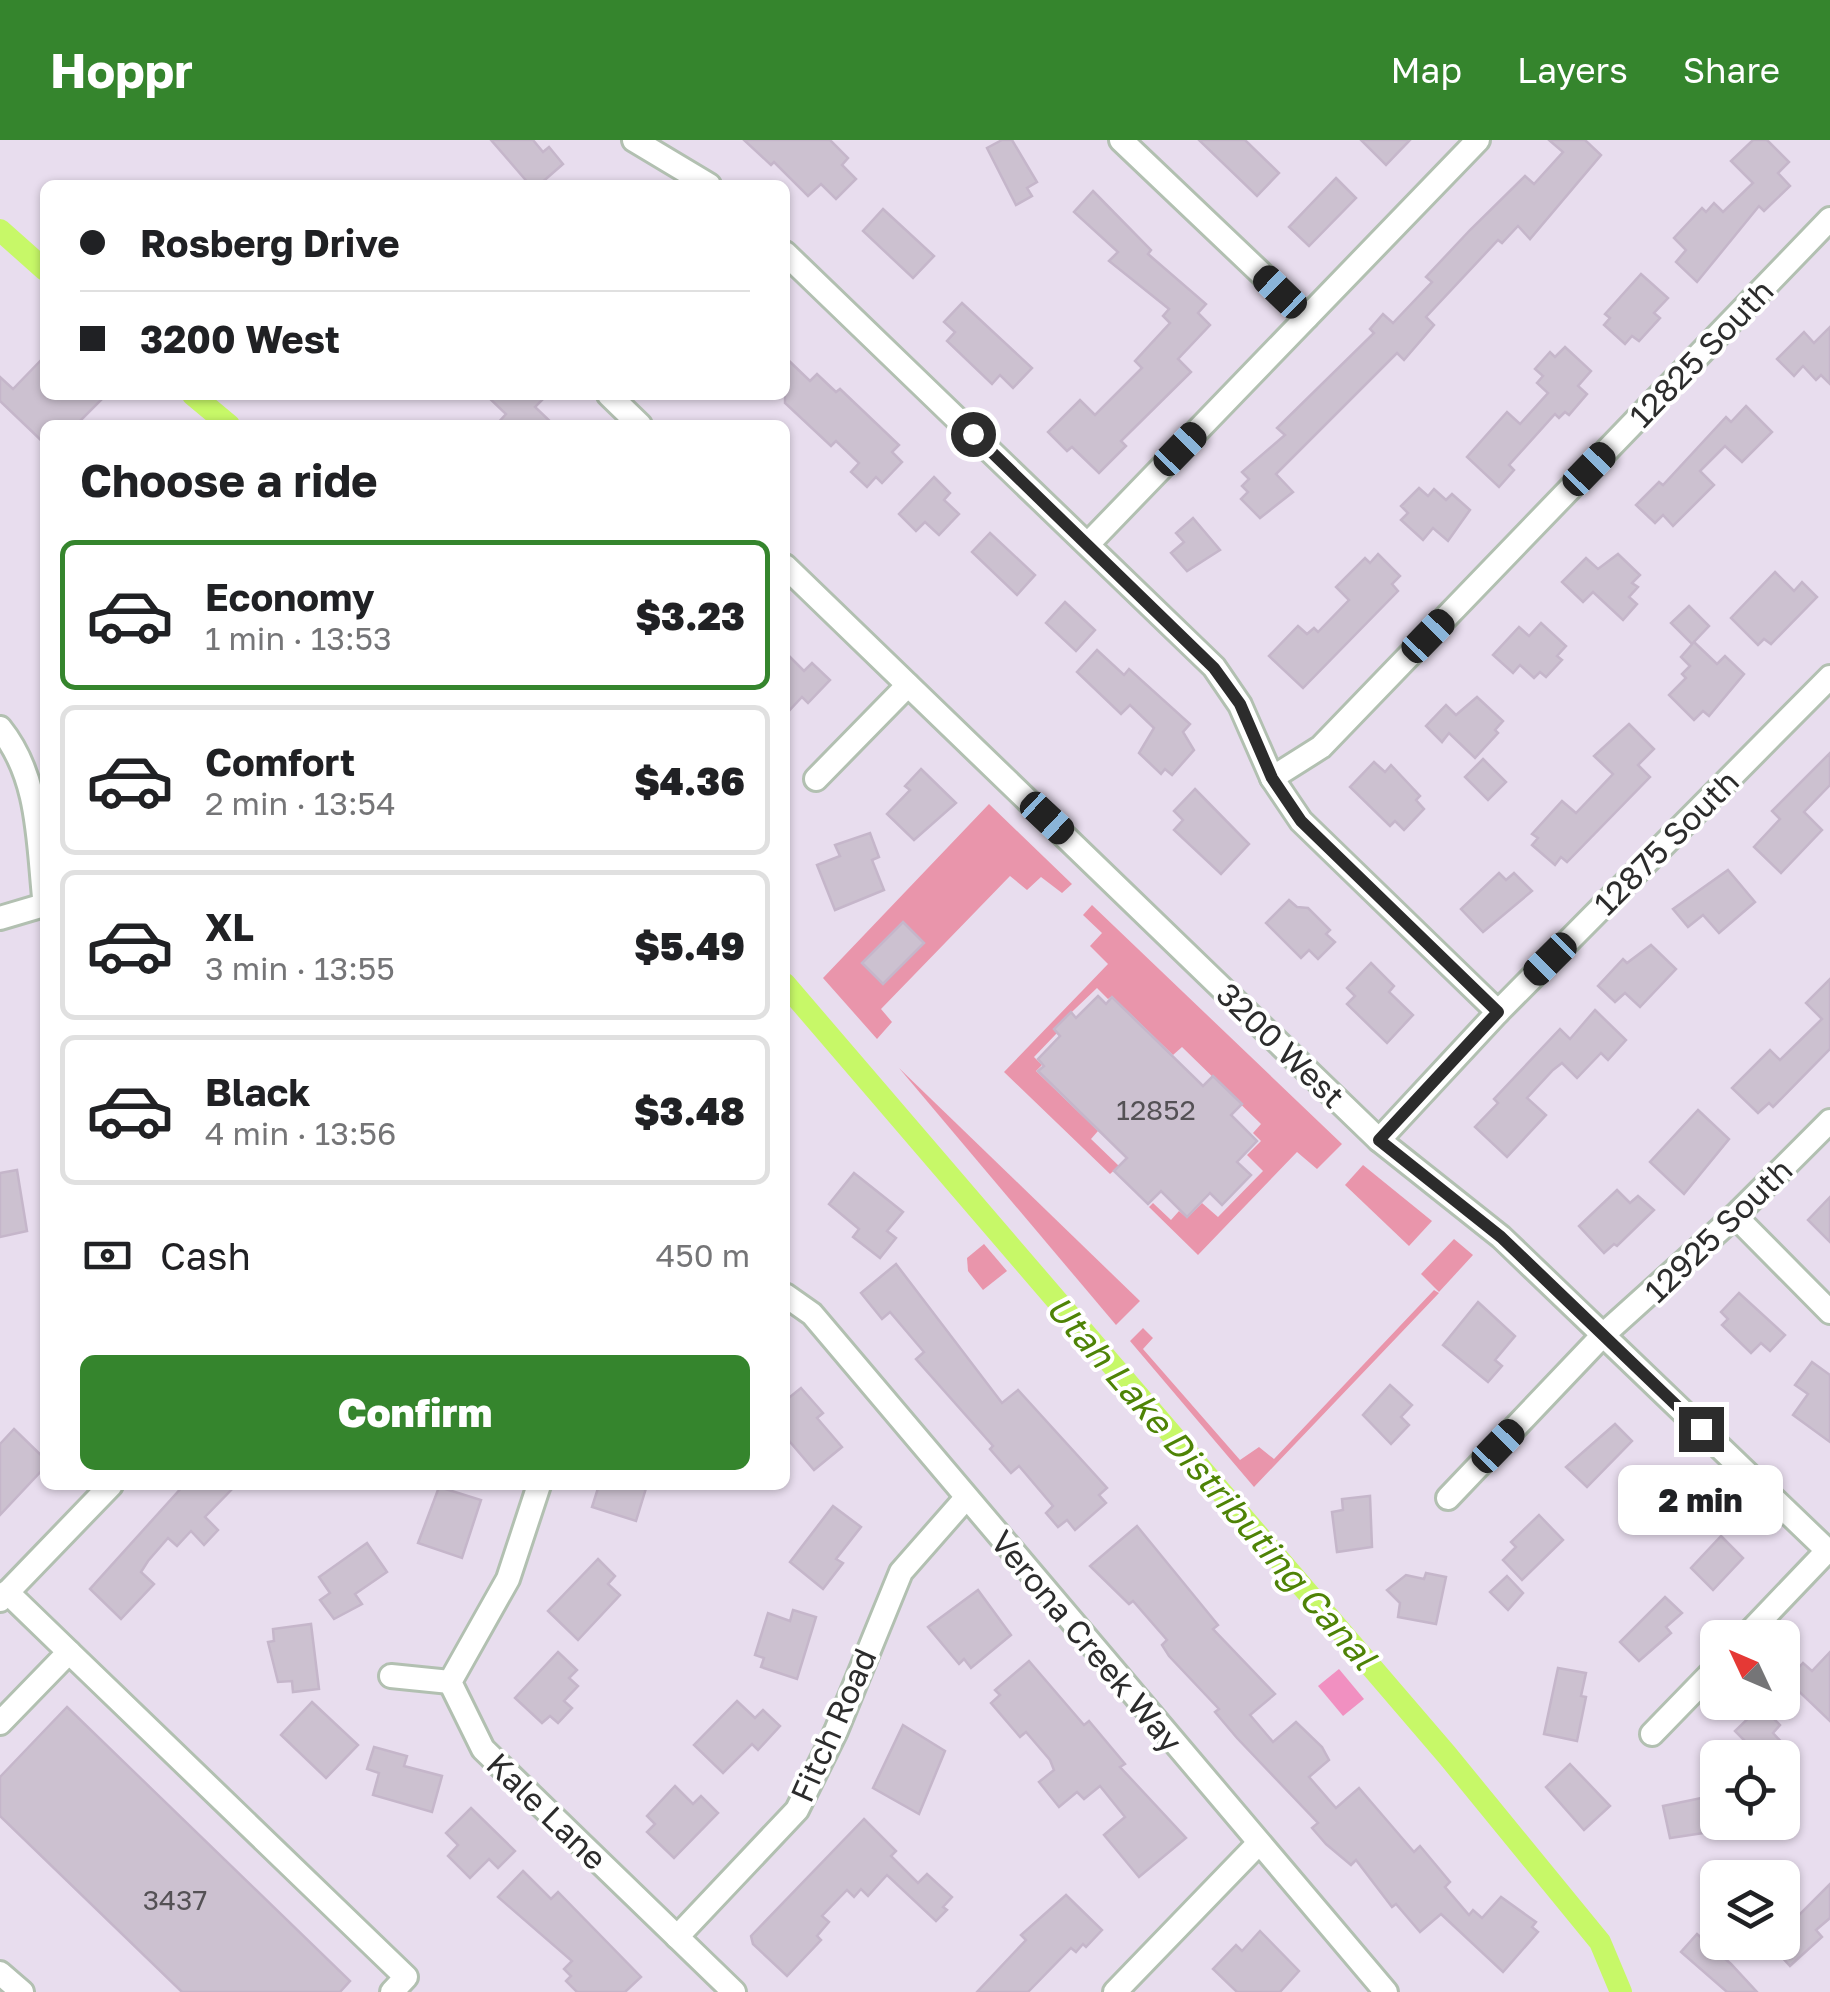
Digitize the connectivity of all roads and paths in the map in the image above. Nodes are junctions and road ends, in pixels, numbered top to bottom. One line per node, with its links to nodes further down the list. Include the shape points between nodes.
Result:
1 (634, 140): 4 (street)
2 (1122, 140): 7 (street)
3 (1478, 140): 7 (street)
4 (701, 180)
5 (1830, 219): 16 (street, 12825 South, via 1321,747)
6 (790, 258): 10 (street)
7 (1307, 318): 10 (street)
8 (614, 400): 9 (street)
9 (635, 420)
10 (1088, 544): 16 (street, via 1214,668 1240,704)
11 (790, 571): 13 (street, 3200 West)
12 (1830, 677): 20 (street, 12875 South)
13 (908, 686): 15 (street); 22 (street, 3200 West)
14 (0, 728): 17 (street, via 31,790)
15 (816, 778)
16 (1272, 778): 20 (street, via 1301,821)
17 (40, 830)
18 (40, 907): 19 (street)
19 (0, 918)
20 (1498, 1012): 22 (street, 12875 South)
21 (1830, 1121): 23 (street, 12925 South)
22 (1379, 1140): 26 (street, 3200 West, via 1501,1237)
23 (1736, 1216): 25 (street); 26 (street, 12925 South)
24 (790, 1299): 29 (street, Verona Creek Way, via 812,1314)
25 (1830, 1312)
26 (1603, 1335): 30 (street, 12925 South); 31 (street, 3200 West)
27 (106, 1490): 32 (street)
28 (537, 1490): 36 (street, via 508,1578)
29 (966, 1498): 40 (street, Verona Creek Way); 41 (street, Fitch Road, via 901,1572 797,1810)
30 (1448, 1498)
31 (1829, 1552): 33 (street)
32 (4, 1596): 34 (street)
33 (1762, 1620)
34 (69, 1652): 38 (street); 43 (street)
35 (391, 1676): 36 (street)
36 (450, 1682): 41 (street, Kale Lane, via 483,1749)
37 (1700, 1685): 39 (street)
38 (0, 1723)
39 (1652, 1734)
40 (1258, 1844): 46 (street); 47 (street, Verona Creek Way)
41 (677, 1937): 45 (street, Kale Lane)
42 (0, 1974): 44 (street)
43 (406, 1987)
44 (23, 1992)
45 (734, 1992)
46 (1115, 1992)
47 (1386, 1992)

